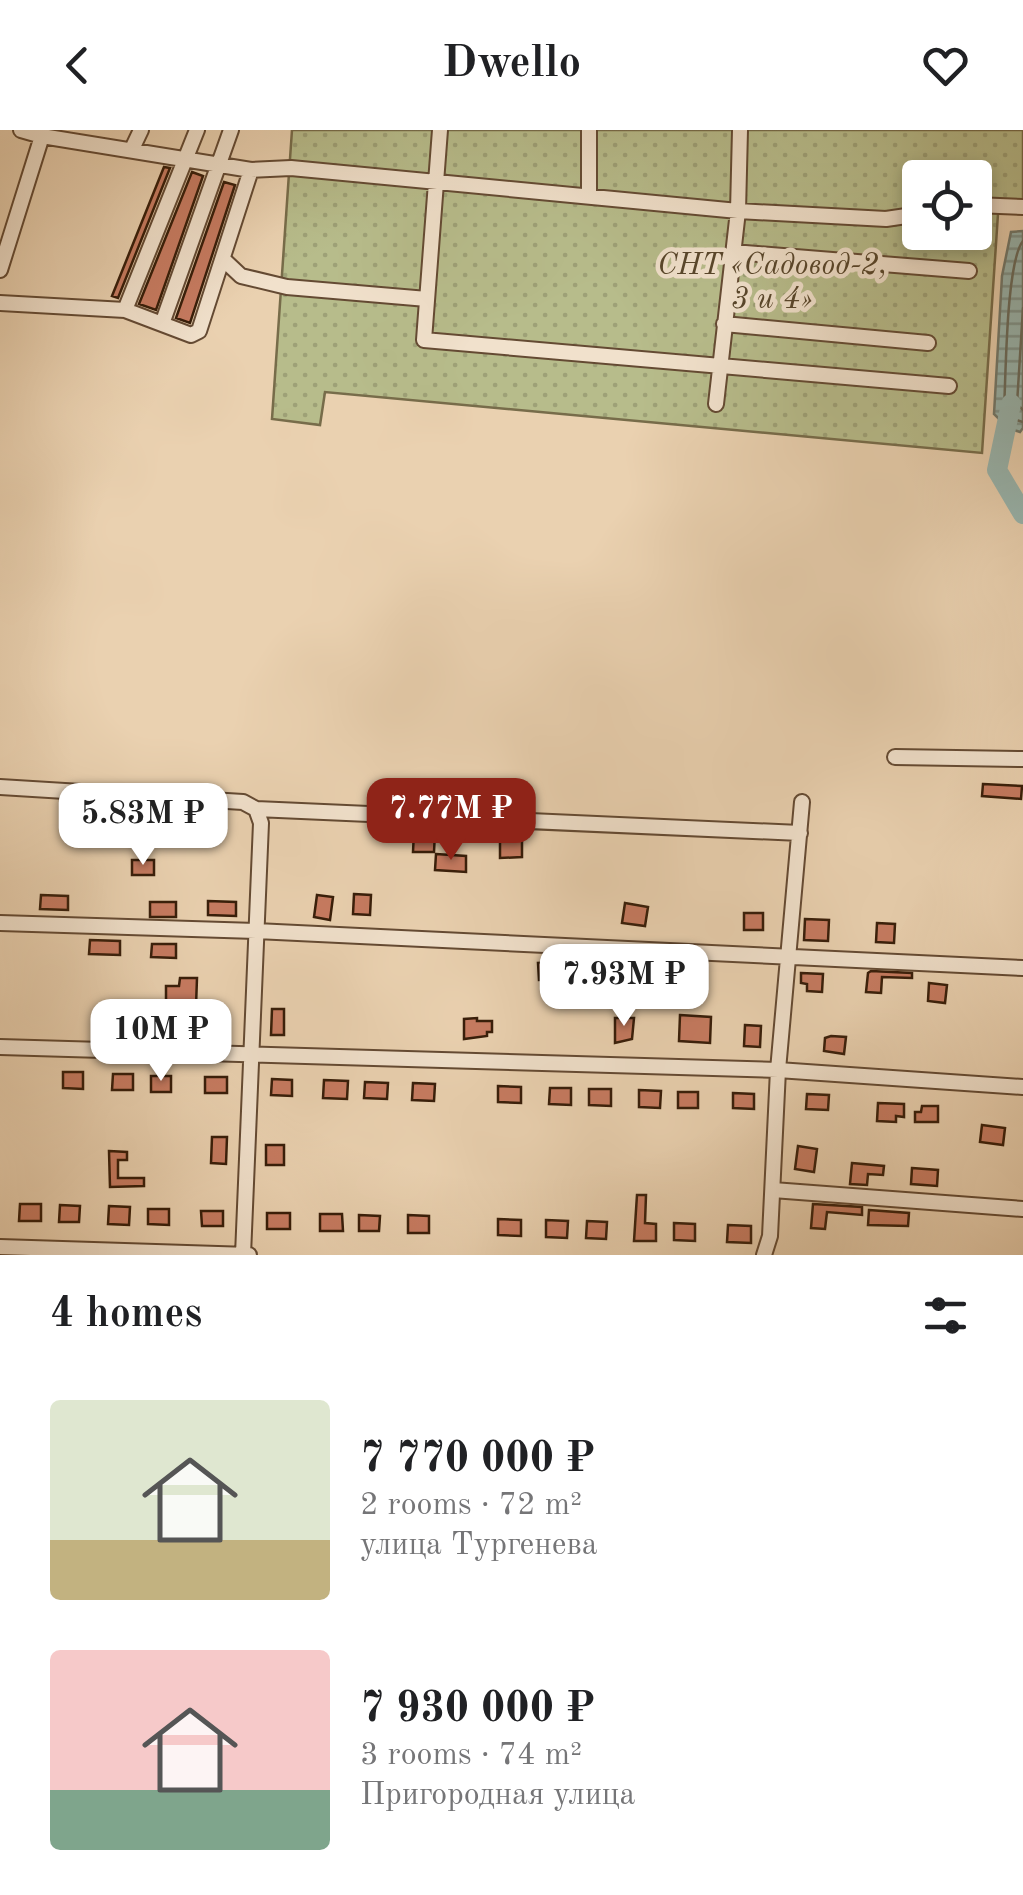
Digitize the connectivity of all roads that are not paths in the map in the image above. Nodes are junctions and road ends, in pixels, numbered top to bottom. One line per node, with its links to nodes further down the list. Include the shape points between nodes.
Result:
1 (21, 130): 8 (street)
2 (141, 130): 9 (street)
3 (197, 130): 10 (street)
4 (231, 130): 11 (street)
5 (440, 130): 13 (street)
6 (588, 130): 14 (street)
7 (740, 130): 17 (street)
8 (42, 136): 9 (street); 19 (street)
9 (132, 149): 10 (street)
10 (186, 159): 11 (street); 26 (street)
11 (217, 166): 12 (street); 27 (street)
12 (251, 170): 13 (street); 21 (street)
13 (435, 182): 14 (street); 24 (street)
14 (589, 197): 17 (street)
15 (992, 206): 16 (street)
16 (1023, 207)
17 (738, 211): 18 (street); 20 (street)
18 (902, 217)
19 (7, 225): 22 (street)
20 (733, 252): 23 (street); 28 (street)
21 (224, 260): 24 (street, via 241,276 288,287); 27 (street, via 199,331 191,335)
22 (0, 270)
23 (968, 271)
24 (427, 299): 30 (street, via 424,340)
25 (0, 303): 26 (street)
26 (126, 310): 27 (street)
27 (162, 324)
28 (724, 324): 29 (street); 30 (street)
29 (928, 343)
30 (720, 366): 31 (street); 32 (street)
31 (949, 386)
32 (716, 404)
33 (895, 757): 34 (street)
34 (1023, 760)
35 (0, 787): 37 (street)
36 (802, 802): 38 (street)
37 (256, 808): 38 (street); 40 (street)
38 (800, 833): 41 (street)
39 (0, 923): 40 (street)
40 (256, 931): 41 (street); 44 (street)
41 (787, 956): 42 (street); 45 (street)
42 (1023, 968)
43 (0, 1047): 44 (street)
44 (250, 1053): 45 (street); 50 (street)
45 (778, 1070): 46 (street); 47 (street)
46 (1023, 1087)
47 (773, 1190): 48 (street); 52 (street)
48 (1023, 1210)
49 (0, 1246): 50 (street)
50 (243, 1255): 51 (street)
51 (252, 1255)
52 (764, 1255)

